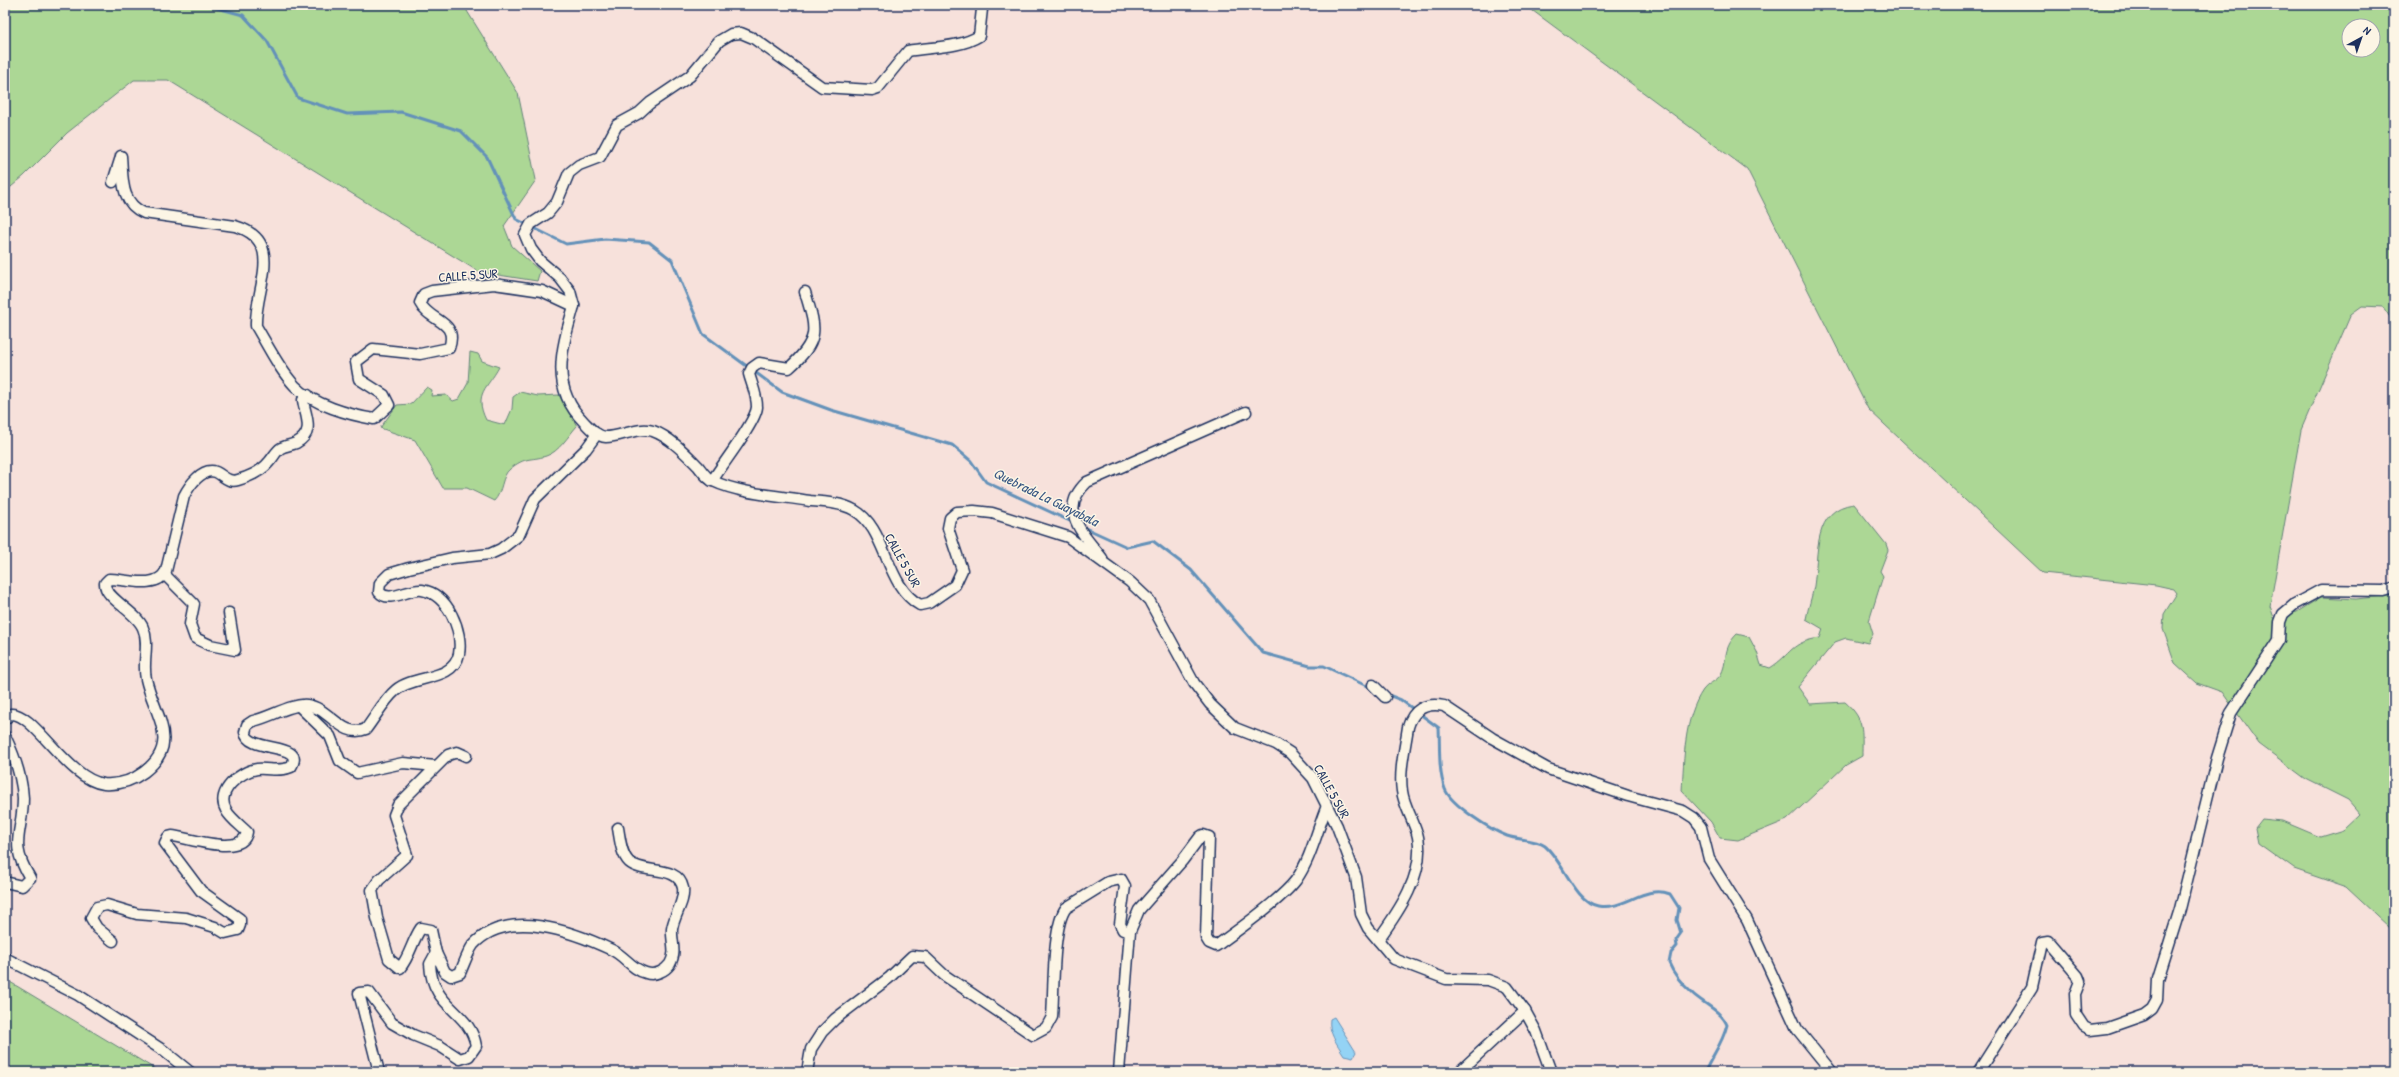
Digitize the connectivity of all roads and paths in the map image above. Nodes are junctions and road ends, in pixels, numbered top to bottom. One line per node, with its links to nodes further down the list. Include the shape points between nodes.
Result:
1 (980, 5): 4 (street, via 982,9 979,36 955,44 908,50 878,88 872,90 822,87 753,38 741,33 731,34 719,41 690,76 639,113 617,125 600,157 579,165 569,173 557,202 548,213 530,226 525,236 531,249 570,291)
2 (113, 182): 5 (street, via 121,156 126,198 137,210 236,226 257,236 266,257 256,326 284,372 296,387)
3 (805, 292): 8 (street, via 815,326 813,337 788,368 759,363 751,371 757,395 757,409)
4 (574, 306): 5 (street, CALLE 5 SUR, via 542,291 494,284 432,291 424,294 420,303 423,309 449,328 452,339 449,348 420,354 373,349 356,362 359,379 384,395 389,405 374,419 348,414); 7 (street, via 561,355 560,374 565,392 577,415)
5 (308, 395): 10 (street, via 303,400 309,419 302,439 281,448 262,469 238,480 227,480 217,473 209,472 189,486 184,496)
6 (1246, 412): 9 (street, via 1087,482 1075,497 1073,518)
7 (597, 434): 8 (street, via 605,437 651,430 660,434 690,459); 15 (street, via 586,449 535,499 519,535 501,549 490,554 452,558 409,568 389,574 380,583 379,592 384,596 391,597 413,590 423,590 431,593 444,606 457,625 459,645 456,661 450,670 401,686 362,731 345,729 324,710 306,704)
8 (712, 481): 9 (street, CALLE 5 SUR, via 765,494 831,503 854,510 867,520 894,575 911,600 920,605 929,603 955,585 962,570 948,528 950,518 957,512 992,514 1061,534)
9 (1105, 562): 20 (street, CALLE 5 SUR, via 1149,600 1194,683 1210,704 1235,728 1276,744 1290,753 1313,778)
10 (164, 574): 12 (street, via 194,604 190,624 195,638 210,645 236,650); 16 (street, via 152,582 109,579 105,586 113,598 139,621 145,636 146,680 165,742 162,752 148,769 135,778 121,783 95,782 76,772 18,715 11,714)
11 (2394, 588): 36 (street, via 2321,590 2295,604 2283,614 2279,640 2231,713 2180,909 2158,980 2157,1000 2152,1009 2144,1015 2108,1028 2090,1030 2084,1027 2076,1015 2075,994 2080,981 2078,976 2048,941 2044,941 2032,987)
12 (230, 613)
13 (1373, 685): 14 (street)
14 (1385, 697)
15 (299, 706): 19 (street, via 330,736 340,761 357,773 403,763); 25 (street, via 253,721 246,728 246,735 253,742 288,751 293,761 291,767 284,770 258,769 243,773 230,785 224,798 224,805 247,832 245,840 240,843 213,844 172,836 166,841 166,845 201,891 240,919 238,930 225,932 186,918 137,914 107,905 97,907 91,918 97,928)
16 (5, 720)
17 (5, 736): 22 (street, via 17,770 23,798 17,850 30,878 22,886)
18 (466, 756): 19 (street, via 457,752 448,755)
19 (436, 766): 26 (street, via 398,805 394,815 407,855 379,880 372,890 377,918 390,959 400,968 421,928 430,930)
20 (1327, 806): 23 (street, via 1296,880 1216,946 1209,943 1206,938 1209,837 1203,835 1139,910); 24 (street, CALLE 5 SUR, via 1356,876 1363,922)
21 (618, 828): 26 (street, via 624,854 629,862 638,868 671,873 679,879 683,888 672,929 674,949 670,963 662,972 648,974 632,967 611,950 548,926 520,924 489,933 473,946 460,972 451,976 445,972)
22 (5, 882)
23 (1130, 931): 31 (street, via 1123,930 1120,924 1125,886 1121,879 1108,882 1066,908 1057,932 1052,1017 1046,1028 1033,1035 944,975 925,957 912,956 822,1032 811,1049); 32 (street)
24 (1378, 940): 28 (street, CALLE 5 SUR, via 1394,959 1431,974 1446,979 1488,980 1503,985); 35 (street, via 1400,910 1410,888 1420,853 1418,836 1402,793 1401,781 1408,728 1417,710 1435,704 1444,706 1492,738 1548,769 1683,812 1694,818 1701,827 1709,859 1747,920 1797,1029)
25 (113, 941)
26 (436, 953): 30 (street, via 430,964 434,988 474,1034 476,1046 469,1056 460,1059 440,1046 413,1036 392,1024 369,992 359,993)
27 (5, 958): 29 (street, via 78,995 164,1051)
28 (1525, 1010): 33 (street); 34 (street, CALLE 5 SUR, via 1536,1031)
29 (190, 1072)
30 (379, 1072)
31 (807, 1072)
32 (1119, 1072)
33 (1459, 1072)
34 (1551, 1072)
35 (1832, 1072)
36 (1978, 1072)

